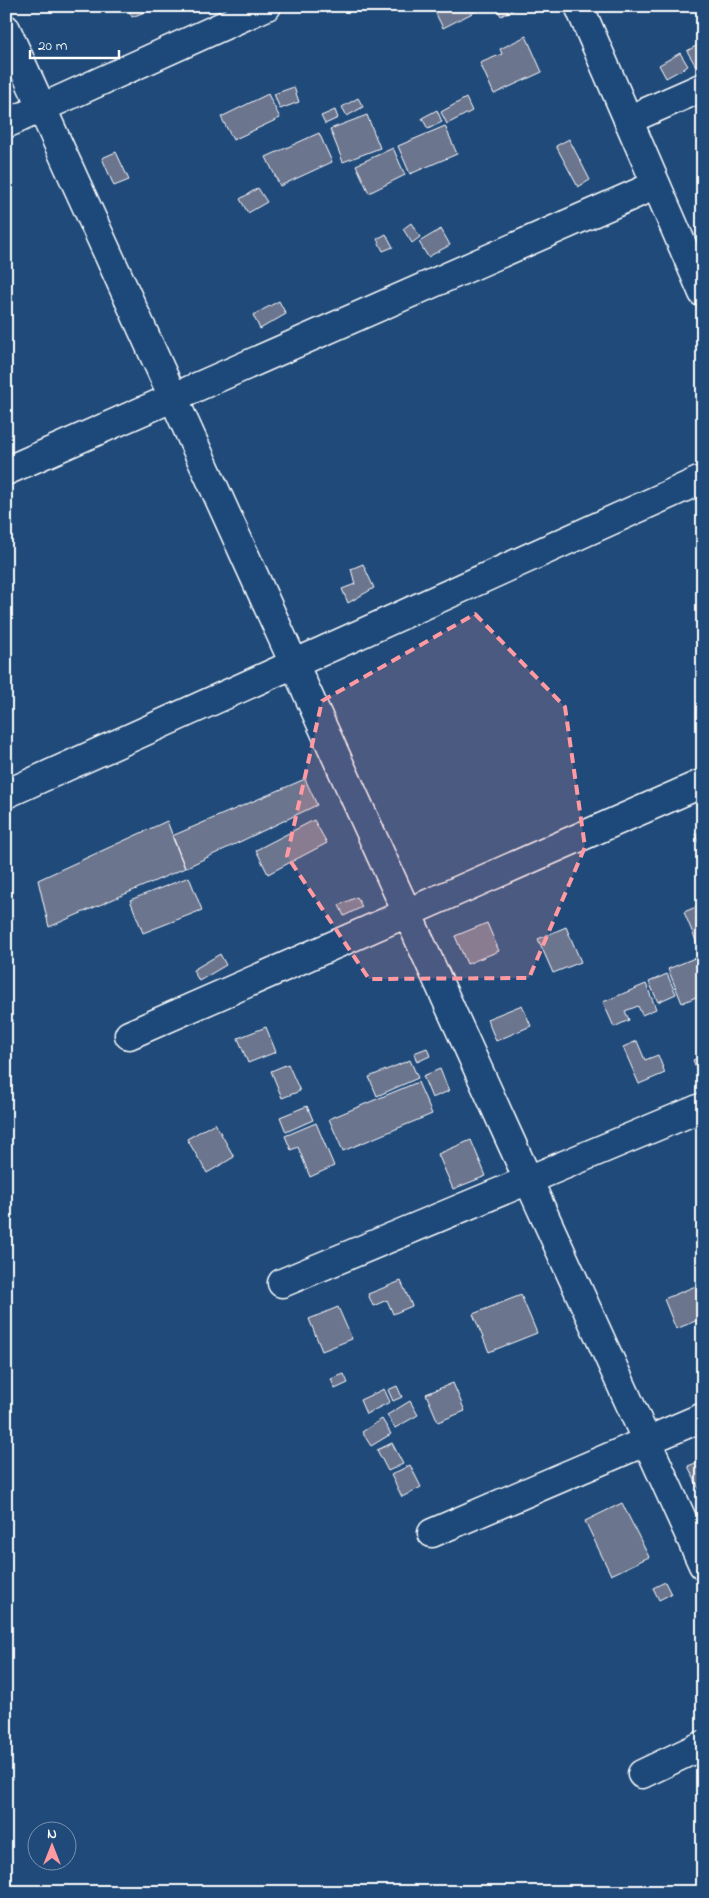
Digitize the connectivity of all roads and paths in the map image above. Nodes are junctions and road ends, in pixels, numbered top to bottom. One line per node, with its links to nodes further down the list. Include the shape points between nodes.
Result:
1 (267, 6): 5 (street)
2 (579, 6): 6 (street)
3 (6, 30): 5 (street)
4 (703, 87): 6 (street)
5 (41, 108): 7 (street); 10 (street)
6 (628, 120): 8 (street)
7 (6, 124)
8 (656, 185): 9 (street); 10 (street)
9 (703, 294)
10 (173, 398): 11 (street); 13 (street)
11 (6, 471)
12 (703, 479): 13 (street)
13 (294, 664): 15 (street); 16 (street)
14 (703, 783): 16 (street)
15 (6, 794)
16 (407, 913): 17 (street); 19 (street)
17 (129, 1035)
18 (703, 1107): 19 (street)
19 (528, 1180): 20 (street); 22 (street)
20 (282, 1283)
21 (703, 1417): 22 (street)
22 (646, 1441): 23 (street); 24 (street)
23 (432, 1533)
24 (703, 1565)
25 (703, 1745): 26 (street)
26 (642, 1774)

